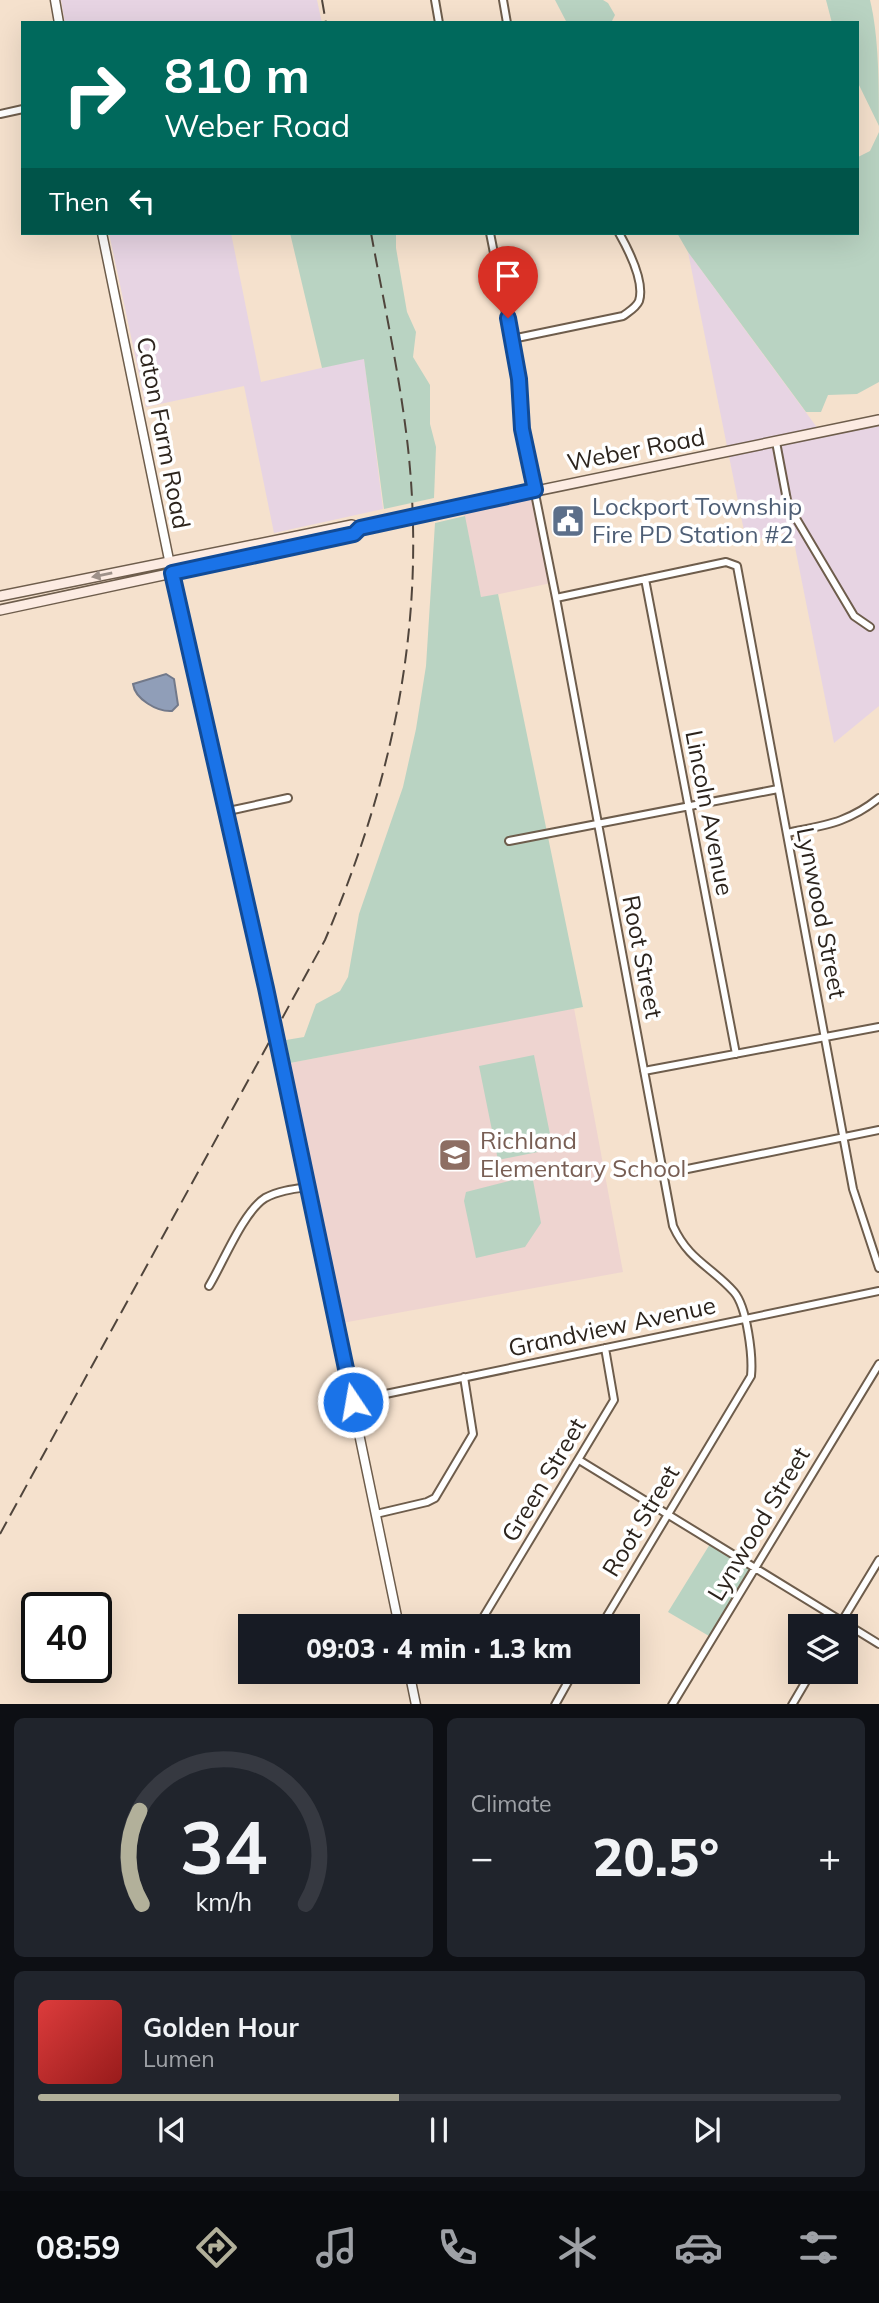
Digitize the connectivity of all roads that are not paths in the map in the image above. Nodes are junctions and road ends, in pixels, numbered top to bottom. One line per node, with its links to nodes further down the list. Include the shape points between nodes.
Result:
1 (55, 0): 4 (street)
2 (435, 0): 5 (street)
3 (503, 0): 6 (street)
4 (60, 21)
5 (439, 21)
6 (507, 21)
7 (21, 109): 8 (street)
8 (0, 114)
9 (102, 235): 17 (street, Caton Farm Road)
10 (490, 235): 12 (street, Root Street)
11 (620, 235): 12 (street, via 635,266 639,301 634,308 623,316)
12 (512, 339): 15 (street, Root Street, via 522,429)
13 (879, 420): 14 (main road, Weber Road)
14 (776, 442): 15 (main road, Weber Road); 23 (street, via 794,515 854,616)
15 (535, 490): 16 (main road, Weber Road, bridge); 21 (street, Root Street)
16 (360, 528): 17 (main road, Weber Road, via 352,525); 18 (main road, Weber Road, via 354,534)
17 (169, 561): 18 (street, Caton Farm Road); 20 (main road, Weber Road, one-way to 20)
18 (172, 573): 22 (main road, Weber Road); 28 (street, Caton Farm Road)
19 (645, 579): 21 (street); 24 (street, Lynwood Street, via 726,562 737,566); 27 (street, Lincoln Avenue)
20 (0, 596)
21 (556, 598): 29 (street, Root Street)
22 (0, 610)
23 (870, 626)
24 (778, 789): 27 (street); 30 (street, Lynwood Street)
25 (288, 798): 28 (street)
26 (879, 798): 30 (street, via 859,815)
27 (688, 806): 29 (street); 34 (street, Lincoln Avenue)
28 (224, 813): 39 (street, Caton Farm Road, bridge)
29 (598, 823): 31 (street); 35 (street, Root Street)
30 (787, 833): 33 (street, Lynwood Street)
31 (509, 841)
32 (879, 1027): 33 (street)
33 (825, 1038): 34 (street); 37 (street, Lynwood Street)
34 (736, 1054): 35 (street)
35 (644, 1071): 38 (street, Root Street)
36 (879, 1130): 37 (street)
37 (844, 1137): 38 (street); 40 (street, Lynwood Street, via 853,1189)
38 (663, 1174): 43 (street, Root Street, via 679,1239 686,1251 734,1293)
39 (307, 1187): 41 (street, via 263,1199); 47 (street, Caton Farm Road)
40 (879, 1268)
41 (209, 1286)
42 (879, 1291): 43 (street, Grandview Avenue)
43 (744, 1319): 44 (street, Grandview Avenue); 50 (street, Root Street, via 753,1360 751,1376)
44 (605, 1348): 46 (street, Grandview Avenue); 48 (street, Green Street, via 614,1400)
45 (879, 1364): 52 (street, Lynwood Street)
46 (464, 1377): 47 (street, Grandview Avenue); 49 (street, via 474,1434 435,1497)
47 (352, 1401): 49 (street, Caton Farm Road)
48 (579, 1460): 50 (street); 54 (street, Green Street)
49 (376, 1514): 53 (street, Caton Farm Road)
50 (667, 1514): 52 (street); 55 (street, Root Street)
51 (879, 1560): 57 (street)
52 (756, 1567): 56 (street); 65 (street, Lynwood Street)
53 (397, 1614)
54 (485, 1614)
55 (608, 1614)
56 (825, 1614)
57 (846, 1614)
58 (858, 1633): 59 (street)
59 (879, 1644)
60 (412, 1684): 63 (street)
61 (567, 1684): 64 (street)
62 (804, 1684): 66 (street)
63 (416, 1704)
64 (555, 1704)
65 (672, 1704)
66 (792, 1704)

